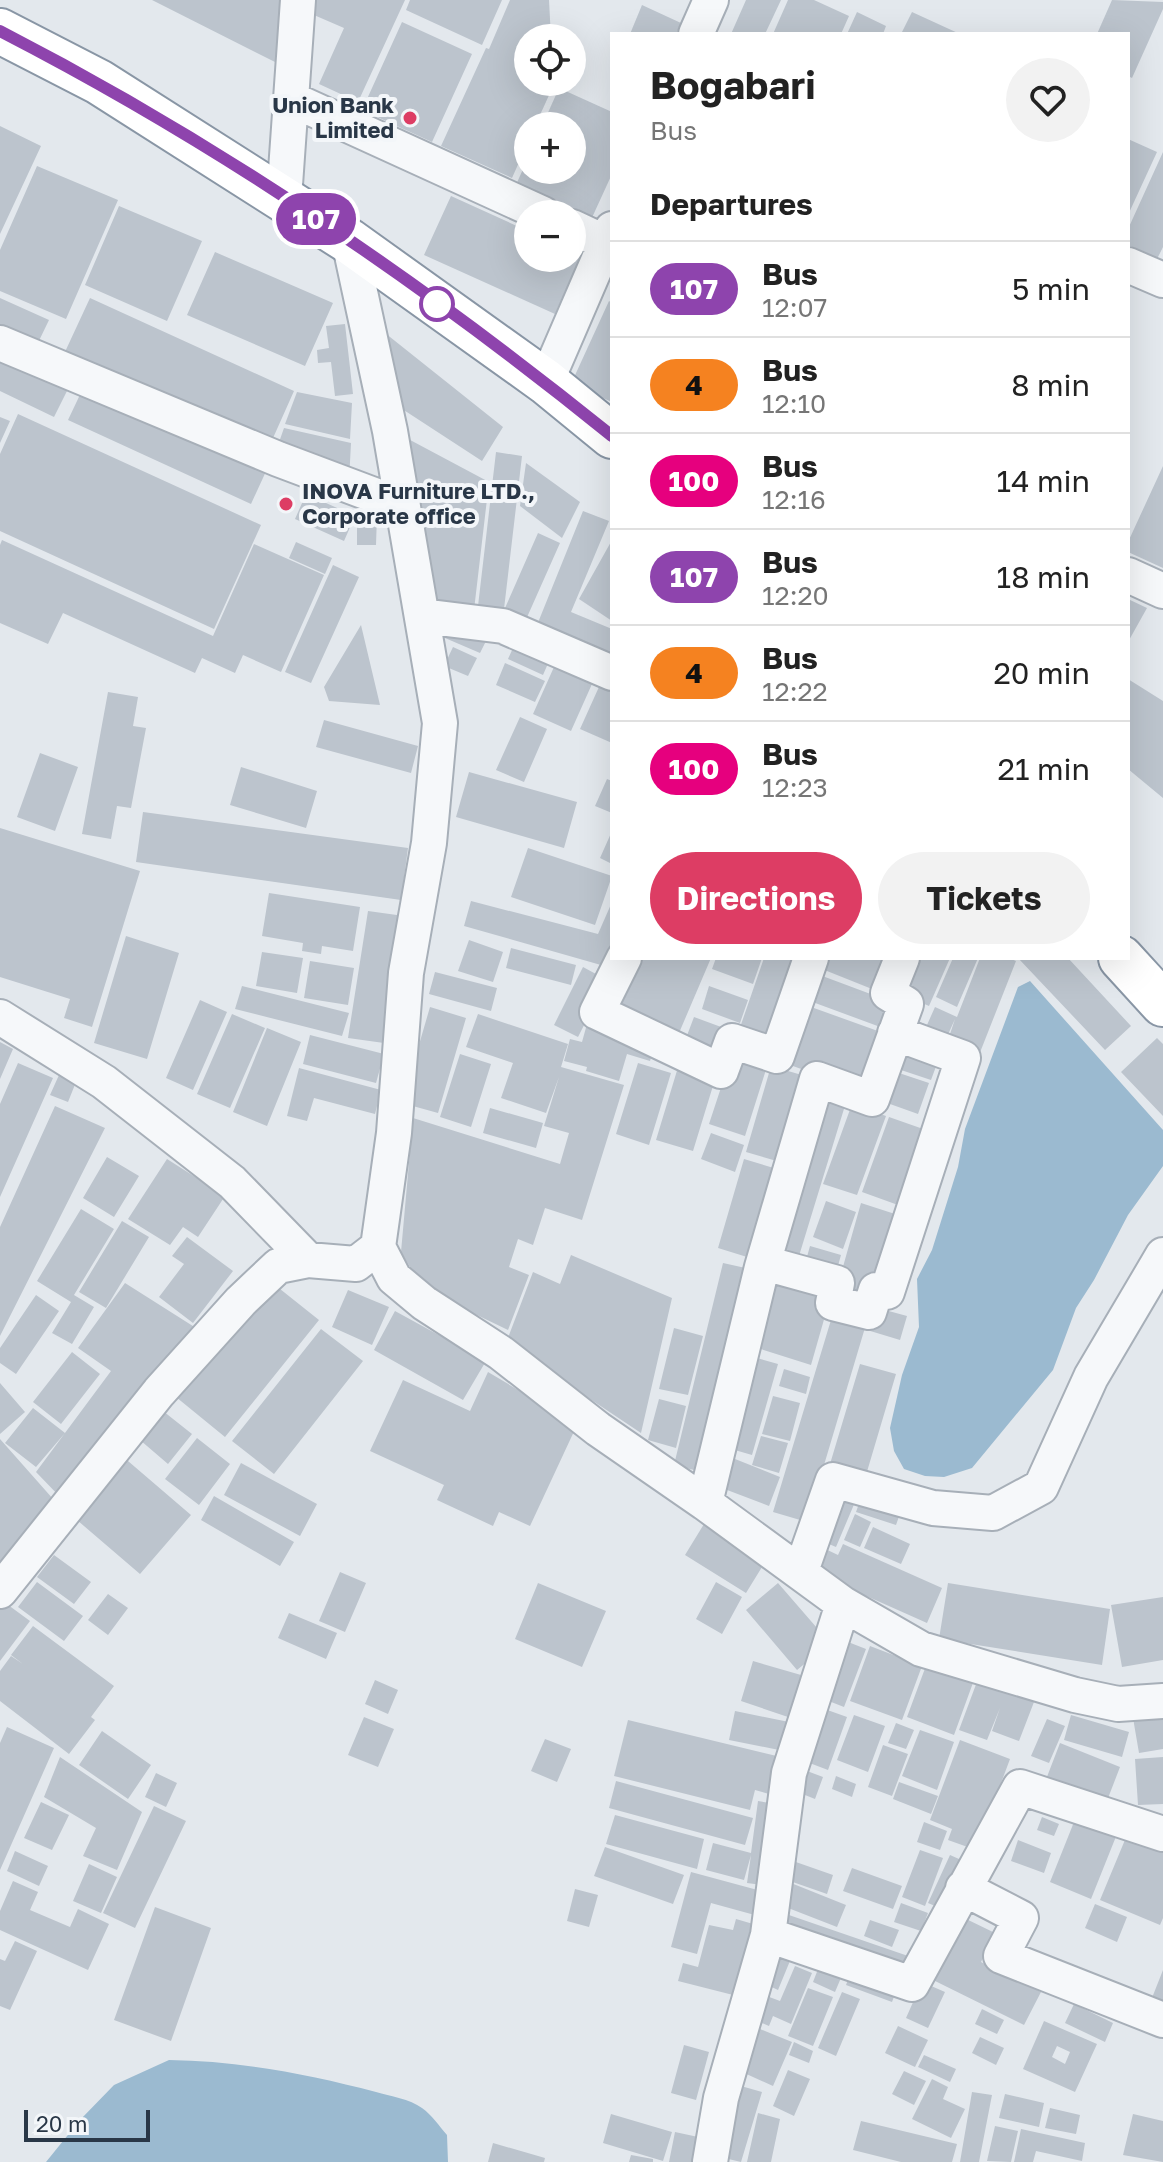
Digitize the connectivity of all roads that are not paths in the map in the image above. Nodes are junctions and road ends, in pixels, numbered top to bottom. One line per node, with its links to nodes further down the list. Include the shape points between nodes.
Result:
1 (298, 0): 5 (street)
2 (711, 0): 4 (street)
3 (0, 31): 6 (highway, via 99,82)
4 (697, 32)
5 (291, 99): 6 (street); 7 (street)
6 (284, 199): 10 (highway)
7 (514, 201)
8 (586, 230): 9 (street)
9 (609, 236): 14 (street)
10 (349, 241): 14 (highway); 16 (street)
11 (1130, 266): 12 (street)
12 (1163, 280)
13 (0, 343): 16 (street)
14 (546, 382): 15 (highway)
15 (610, 434)
16 (403, 506): 19 (street)
17 (1130, 576): 18 (street)
18 (1163, 591)
19 (422, 616): 20 (street, via 503,626); 28 (street, via 440,723 429,843 406,973 394,1133)
20 (610, 672)
21 (623, 960): 22 (street, via 597,1012 721,1071 732,1041 777,1056)
22 (810, 960)
23 (901, 960): 27 (street, via 888,993 906,1004)
24 (1123, 960): 25 (highway)
25 (1163, 1004)
26 (0, 1017): 30 (street, via 104,1082 220,1173)
27 (895, 1033): 31 (street, via 872,1099 817,1079); 31 (street, via 963,1058 887,1292 876,1290 869,1312 833,1303 837,1283)
28 (378, 1247): 30 (street, via 356,1264); 32 (street, via 394,1278 424,1303)
29 (1163, 1255): 33 (street, via 1091,1377 1041,1487 993,1513 933,1508 833,1480)
30 (308, 1260): 34 (street, via 278,1266 241,1301 159,1392)
31 (764, 1263): 32 (street)
32 (705, 1503): 33 (street)
33 (801, 1571): 35 (street)
34 (0, 1591)
35 (843, 1604): 36 (street, via 921,1649 983,1669 1118,1704); 39 (street, via 789,1773)
36 (1163, 1701)
37 (1163, 1834): 38 (street, via 1020,1787)
38 (963, 1888): 39 (street, via 912,1984); 40 (street, via 1021,1918 1001,1956)
39 (768, 1935): 41 (street, via 721,2098)
40 (1163, 2020)
41 (710, 2162)

